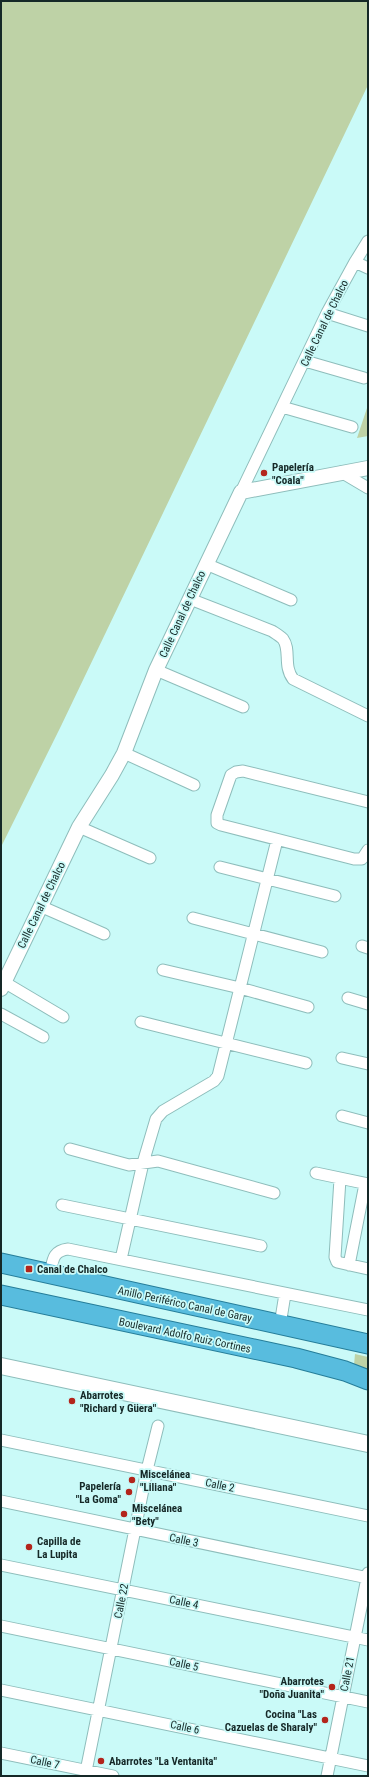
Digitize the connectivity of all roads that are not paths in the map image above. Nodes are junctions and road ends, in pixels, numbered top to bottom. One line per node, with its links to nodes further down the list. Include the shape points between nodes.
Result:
1 (368, 241): 2 (street, Calle Canal de Chalco)
2 (355, 262): 3 (street); 4 (street, Calle Canal de Chalco)
3 (368, 268)
4 (327, 313): 5 (street); 6 (street, Calle Canal de Chalco)
5 (368, 326)
6 (305, 361): 7 (street); 8 (street, Calle Canal de Chalco)
7 (364, 378)
8 (282, 407): 9 (street); 13 (street, Calle Canal de Chalco)
9 (352, 427)
10 (368, 468): 11 (street)
11 (341, 472): 12 (street); 13 (street)
12 (368, 488)
13 (241, 492): 14 (street, Calle Canal de Chalco)
14 (206, 564): 15 (street, Calle Canal de Chalco); 16 (street)
15 (190, 599): 17 (street, Calle Canal de Chalco); 19 (street, via 272,631 282,639 287,649 287,666 293,679)
16 (291, 600)
17 (156, 670): 18 (street); 20 (street, Calle Canal de Chalco)
18 (244, 707)
19 (368, 716)
20 (124, 753): 21 (street); 23 (street, Calle Canal de Chalco)
21 (194, 786)
22 (368, 802): 24 (street, via 244,771 231,775 217,822)
23 (79, 827): 26 (street); 30 (street, Calle Canal de Chalco)
24 (277, 840): 25 (street, via 354,859 362,859); 28 (street)
25 (368, 850)
26 (150, 858)
27 (220, 867): 28 (street)
28 (267, 878): 29 (street); 32 (street)
29 (335, 896)
30 (40, 906): 33 (street); 36 (street, Calle Canal de Chalco)
31 (193, 918): 32 (street)
32 (252, 933): 34 (street); 37 (street)
33 (104, 934)
34 (322, 952)
35 (163, 970): 37 (street)
36 (3, 986): 42 (street)
37 (240, 988): 40 (street); 45 (street)
38 (348, 998): 39 (street)
39 (368, 1004)
40 (308, 1007)
41 (1, 1014): 44 (street)
42 (63, 1017)
43 (141, 1022): 45 (street)
44 (43, 1037)
45 (226, 1043): 47 (street); 52 (street, via 218,1076 214,1081 157,1116)
46 (342, 1058): 48 (street)
47 (306, 1063)
48 (368, 1064)
49 (342, 1116): 50 (street)
50 (368, 1123)
51 (70, 1149): 52 (street, via 129,1165)
52 (143, 1163): 56 (street, via 158,1161); 58 (street)
53 (316, 1173): 54 (street)
54 (340, 1179): 55 (street); 62 (street, via 335,1257 337,1262)
55 (366, 1184): 62 (street)
56 (274, 1193)
57 (62, 1205): 58 (street)
58 (130, 1219): 59 (street); 60 (street)
59 (261, 1246)
60 (121, 1259): 64 (street, via 68,1249 60,1250 55,1254); 65 (street)
61 (1, 1263): 64 (highway, Anillo Periférico Canal de Garay)
62 (349, 1265): 63 (street)
63 (368, 1269)
64 (50, 1274): 68 (highway, Anillo Periférico Canal de Garay)
65 (285, 1294): 67 (street); 68 (street)
66 (1, 1295): 71 (highway, Boulevard Adolfo Ruiz Cortines, via 296,1358)
67 (368, 1310)
68 (280, 1325): 69 (highway, Anillo Periférico Canal de Garay)
69 (368, 1344)
70 (1, 1366): 74 (main road)
71 (368, 1380)
72 (158, 1426): 75 (street, Calle 22)
73 (1, 1440): 75 (street, Calle 2)
74 (368, 1444)
75 (147, 1470): 77 (street, Calle 2); 78 (street, Calle 22)
76 (1, 1501): 78 (street, Calle 3)
77 (368, 1516)
78 (135, 1529): 80 (street, Calle 3); 81 (street, Calle 22)
79 (1, 1565): 81 (street, Calle 4)
80 (368, 1576): 83 (street, Calle 21)
81 (123, 1590): 83 (street, Calle 4); 85 (street, Calle 22)
82 (1, 1626): 85 (street, Calle 5)
83 (355, 1638): 84 (street, Calle 4); 87 (street, Calle 21)
84 (368, 1640)
85 (111, 1648): 87 (street, Calle 5); 89 (street, Calle 22)
86 (1, 1690): 89 (street, Calle 6)
87 (343, 1696): 88 (street, Calle 5); 91 (street, Calle 21)
88 (368, 1702)
89 (99, 1709): 91 (street, Calle 6); 93 (street, Calle 22)
90 (1, 1753): 93 (street, Calle 7)
91 (330, 1758): 92 (street, Calle 6); 95 (street, Calle 21)
92 (368, 1766)
93 (86, 1773): 94 (street, Calle 7)
94 (113, 1776)
95 (327, 1776)

